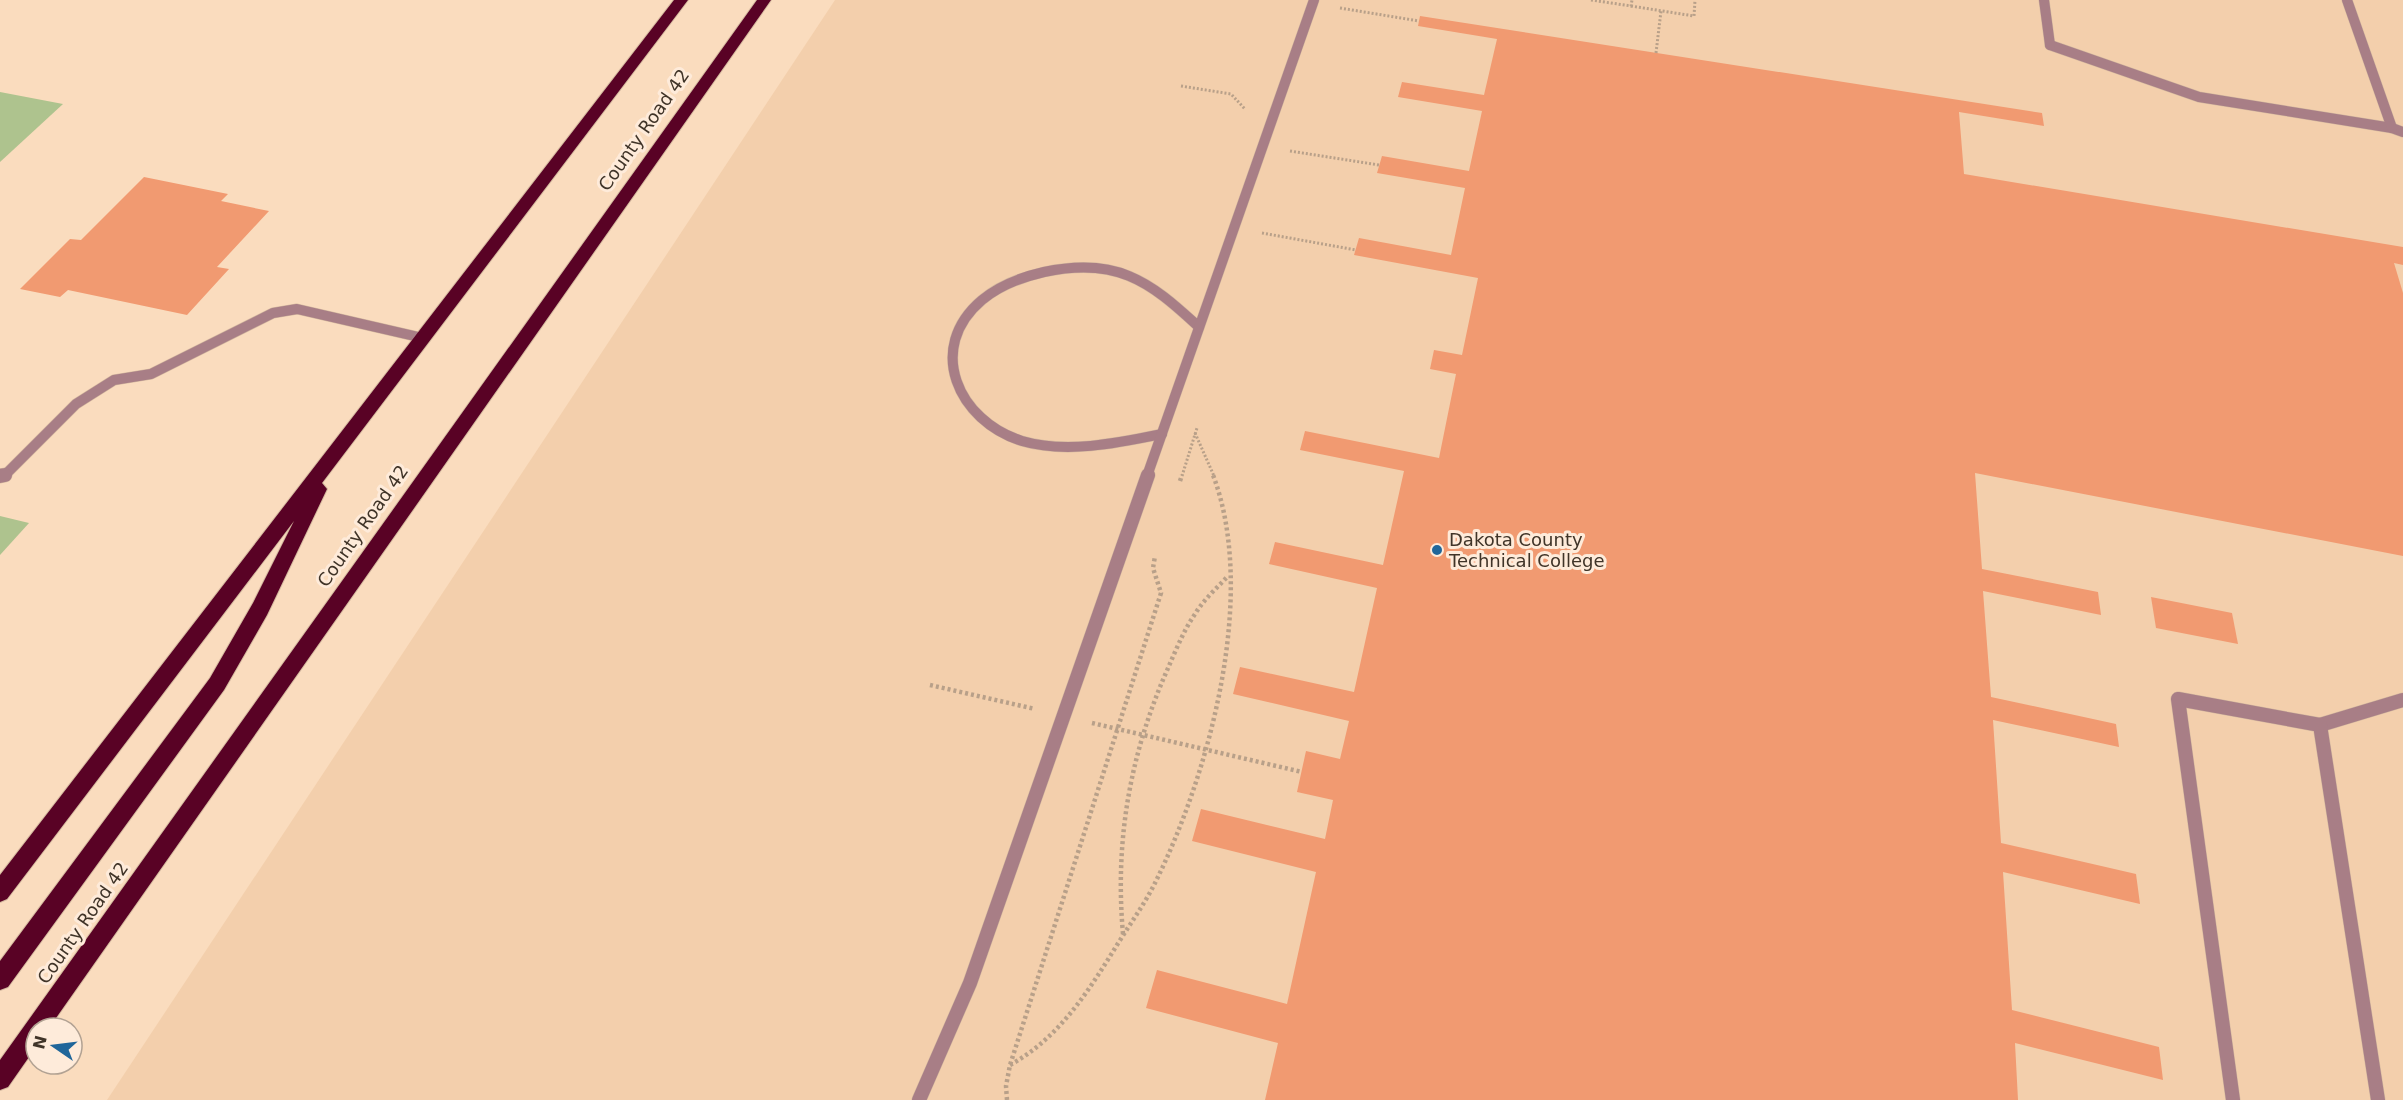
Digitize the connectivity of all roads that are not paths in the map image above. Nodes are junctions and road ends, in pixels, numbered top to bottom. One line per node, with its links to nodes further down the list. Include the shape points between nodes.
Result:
1 (681, 0): 9 (highway)
2 (764, 0): 17 (highway, County Road 42)
3 (1314, 0): 8 (street)
4 (2044, 0): 6 (street, via 2050,45 2199,96)
5 (2347, 0): 6 (street)
6 (2392, 129): 7 (street)
7 (2403, 132)
8 (1199, 327): 10 (street); 10 (street, via 1158,291 1133,278 1105,269 1077,268 1050,269 995,290 972,310 957,333 952,358 954,382 968,408 995,429 1029,442 1071,446)
9 (423, 338): 11 (highway); 12 (street, via 297,309 273,313 151,374 114,380 76,404)
10 (1162, 434): 18 (street, via 970,983)
11 (336, 452): 15 (highway); 16 (highway, via 260,609 217,684)
12 (0, 476)
13 (2403, 700): 14 (street)
14 (2320, 725): 19 (street, via 2178,699); 20 (street)
15 (0, 892)
16 (0, 979)
17 (0, 1079)
18 (919, 1100)
19 (2233, 1100)
20 (2378, 1100)

